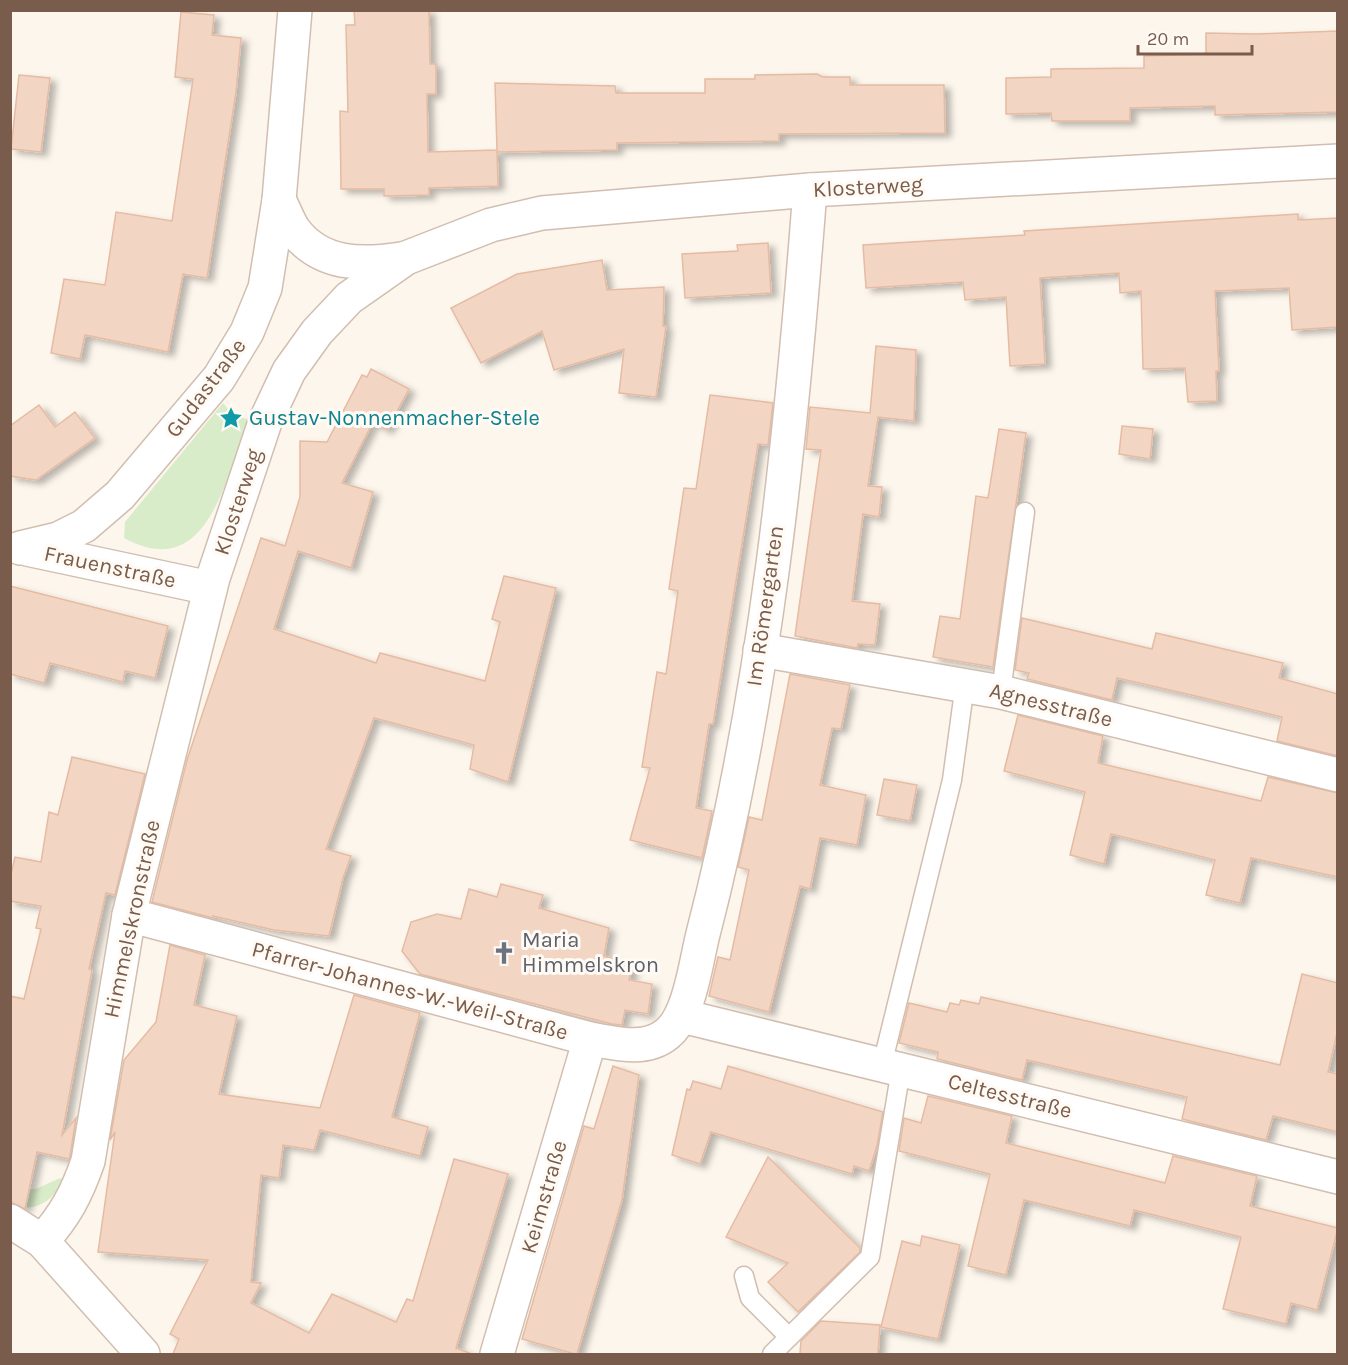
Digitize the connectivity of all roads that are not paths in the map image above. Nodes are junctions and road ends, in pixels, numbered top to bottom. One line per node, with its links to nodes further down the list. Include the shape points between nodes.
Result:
1 (295, 10): 4 (street, Gudastraße)
2 (1338, 161): 3 (street, Klosterweg)
3 (810, 190): 5 (street, Klosterweg, via 542,213 490,225); 9 (street, Im Römergarten, via 795,387)
4 (279, 200): 5 (street, Klosterweg, via 294,230 313,248 337,260 366,264); 7 (street, Gudastraße, via 265,288 247,332 219,378 120,495 84,526 67,535)
5 (406, 258): 8 (street, Klosterweg, via 349,298 317,332 289,371 264,422)
6 (1025, 512): 11 (lane)
7 (15, 547): 8 (street, Frauenstraße)
8 (210, 588): 13 (street, Himmelskronstraße)
9 (760, 650): 10 (street, Agnesstraße); 14 (street, Im Römergarten, via 713,896)
10 (965, 684): 11 (street, Agnesstraße); 16 (lane, via 952,780)
11 (1001, 692): 12 (street, Agnesstraße)
12 (1338, 775)
13 (129, 915): 15 (street, Pfarrer-Johannes-W.-Weil-Straße); 19 (street, Himmelskronstraße, via 88,1161 78,1193)
14 (682, 1016): 15 (street, Pfarrer-Johannes-W.-Weil-Straße, via 668,1034 650,1043 630,1046); 16 (street, Celtesstraße)
15 (590, 1039): 23 (street, Keimstraße)
16 (891, 1067): 17 (street, Celtesstraße); 21 (lane, via 870,1257)
17 (1338, 1178)
18 (10, 1221): 19 (street)
19 (42, 1242): 22 (street)
20 (744, 1276): 21 (lane, via 750,1298)
21 (789, 1337): 24 (lane)
22 (143, 1354)
23 (497, 1354)
24 (772, 1354)

